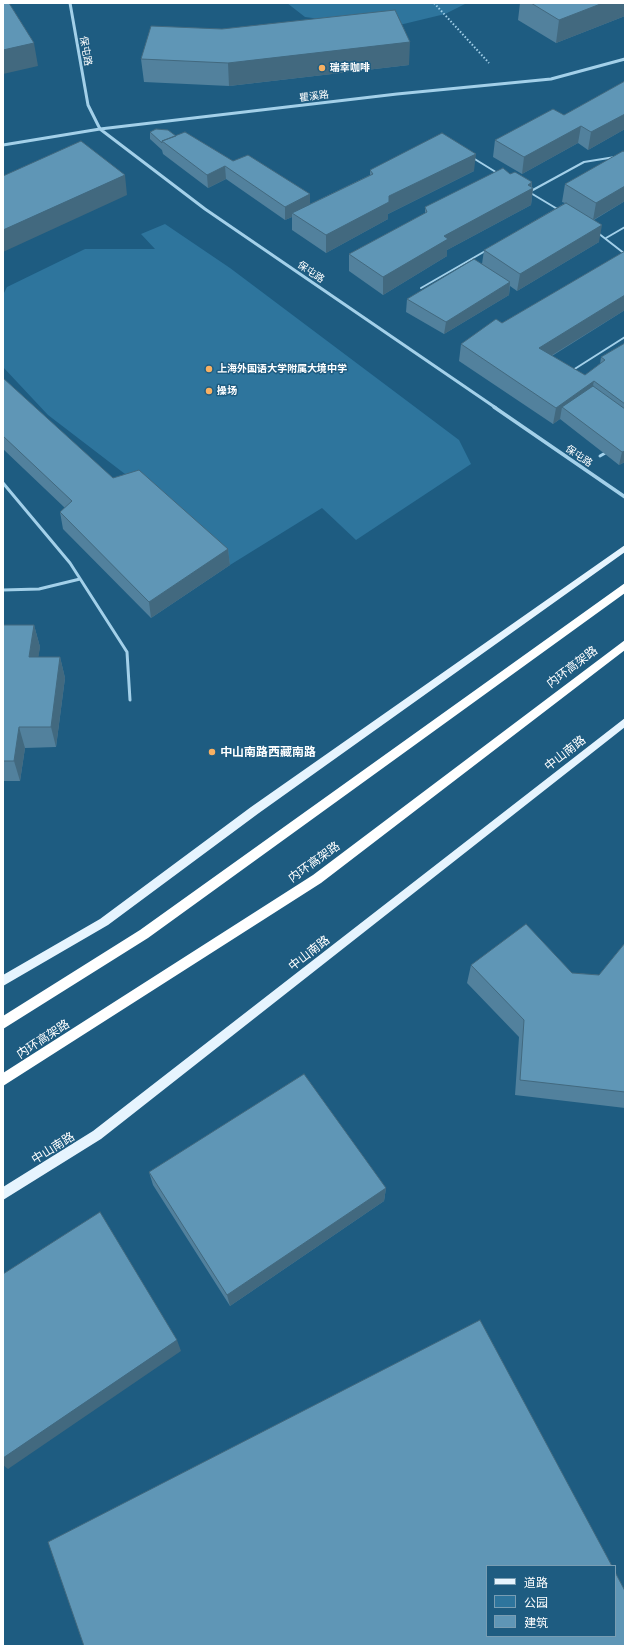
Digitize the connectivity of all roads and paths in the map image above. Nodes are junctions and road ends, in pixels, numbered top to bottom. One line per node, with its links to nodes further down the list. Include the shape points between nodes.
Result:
1 (70, 3): 5 (street, 保屯路, via 88,105)
2 (434, 3): 4 (path)
3 (625, 59): 4 (street, 瞿溪路, via 551,79)
4 (507, 83): 5 (street, 瞿溪路)
5 (100, 129): 6 (street, 瞿溪路); 29 (street, 保屯路, via 205,209)
6 (3, 145)
7 (617, 156): 13 (lane, via 584,162)
8 (472, 158): 9 (lane)
9 (498, 174): 10 (lane); 11 (lane)
10 (492, 177)
11 (505, 177)
12 (524, 188): 13 (lane)
13 (530, 192): 14 (lane)
14 (558, 209): 15 (lane); 16 (lane)
15 (551, 213)
16 (564, 213)
17 (625, 227): 19 (lane)
18 (594, 231): 19 (lane)
19 (606, 238): 21 (lane)
20 (489, 249): 23 (lane)
21 (624, 253): 22 (lane)
22 (617, 257)
23 (421, 288)
24 (625, 337): 25 (lane)
25 (573, 370)
26 (613, 448): 27 (lane)
27 (600, 456)
28 (3, 483): 31 (lane, via 70,563)
29 (625, 497)
30 (625, 548): 37 (main road, via 255,810 104,922)
31 (80, 579): 33 (lane, via 39,589); 35 (lane, via 127,652)
32 (625, 587): 38 (highway, via 144,934)
33 (3, 590)
34 (625, 644): 39 (highway, 内环高架路, via 317,879)
35 (130, 700)
36 (625, 722): 40 (main road, 中山南路, via 97,1135)
37 (3, 981)
38 (3, 1022)
39 (3, 1080)
40 (3, 1194)

